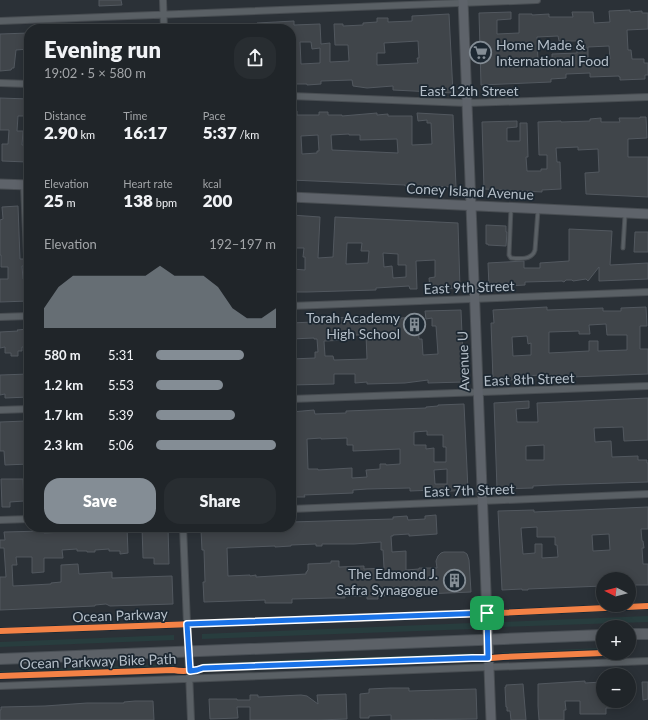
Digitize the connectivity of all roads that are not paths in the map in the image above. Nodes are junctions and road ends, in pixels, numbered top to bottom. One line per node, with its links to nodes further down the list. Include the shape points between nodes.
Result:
1 (163, 0): 4 (street)
2 (537, 0): 3 (street)
3 (463, 2): 4 (street); 11 (main road, Avenue U)
4 (164, 15): 5 (street); 6 (street)
5 (0, 21)
6 (164, 24)
7 (0, 83): 8 (street)
8 (24, 84)
9 (296, 96): 11 (street, East 12th Street)
10 (648, 97): 11 (street, East 12th Street)
11 (467, 104): 15 (main road, Avenue U)
12 (0, 184): 13 (main road)
13 (24, 185)
14 (296, 197): 15 (main road, Coney Island Avenue)
15 (471, 205): 16 (main road, Coney Island Avenue); 22 (main road, Avenue U)
16 (511, 207): 17 (main road, Coney Island Avenue); 17 (lane, via 511,258 526,258 534,254)
17 (538, 209): 18 (main road, Coney Island Avenue)
18 (626, 213): 19 (main road, Coney Island Avenue); 20 (lane)
19 (648, 214)
20 (623, 248)
21 (648, 292): 22 (street, East 9th Street)
22 (474, 298): 23 (street, East 9th Street); 27 (main road, Avenue U)
23 (296, 306)
24 (24, 316): 25 (street)
25 (0, 317)
26 (648, 386): 27 (street, East 8th Street)
27 (478, 392): 28 (street, East 8th Street); 32 (main road, Avenue U)
28 (296, 399)
29 (24, 409): 30 (street)
30 (0, 410)
31 (648, 494): 32 (street, East 7th Street)
32 (482, 501): 33 (street, East 7th Street); 38 (main road, Avenue U)
33 (296, 509)
34 (24, 519): 35 (street)
35 (0, 520)
36 (183, 532): 39 (street)
37 (648, 606): 38 (street, Ocean Parkway)
38 (487, 613): 39 (street, Ocean Parkway); 44 (main road, Avenue U)
39 (187, 624): 40 (street, Ocean Parkway); 45 (street)
40 (0, 631)
41 (636, 634): 42 (main road)
42 (648, 634)
43 (596, 635): 44 (main road)
44 (488, 640): 45 (main road); 48 (main road, Avenue U)
45 (189, 651): 46 (main road); 49 (street)
46 (0, 659)
47 (648, 662): 48 (street)
48 (489, 668): 49 (street); 52 (main road, Avenue U)
49 (190, 678): 50 (street); 51 (street)
50 (0, 686)
51 (192, 720)
52 (491, 720)

